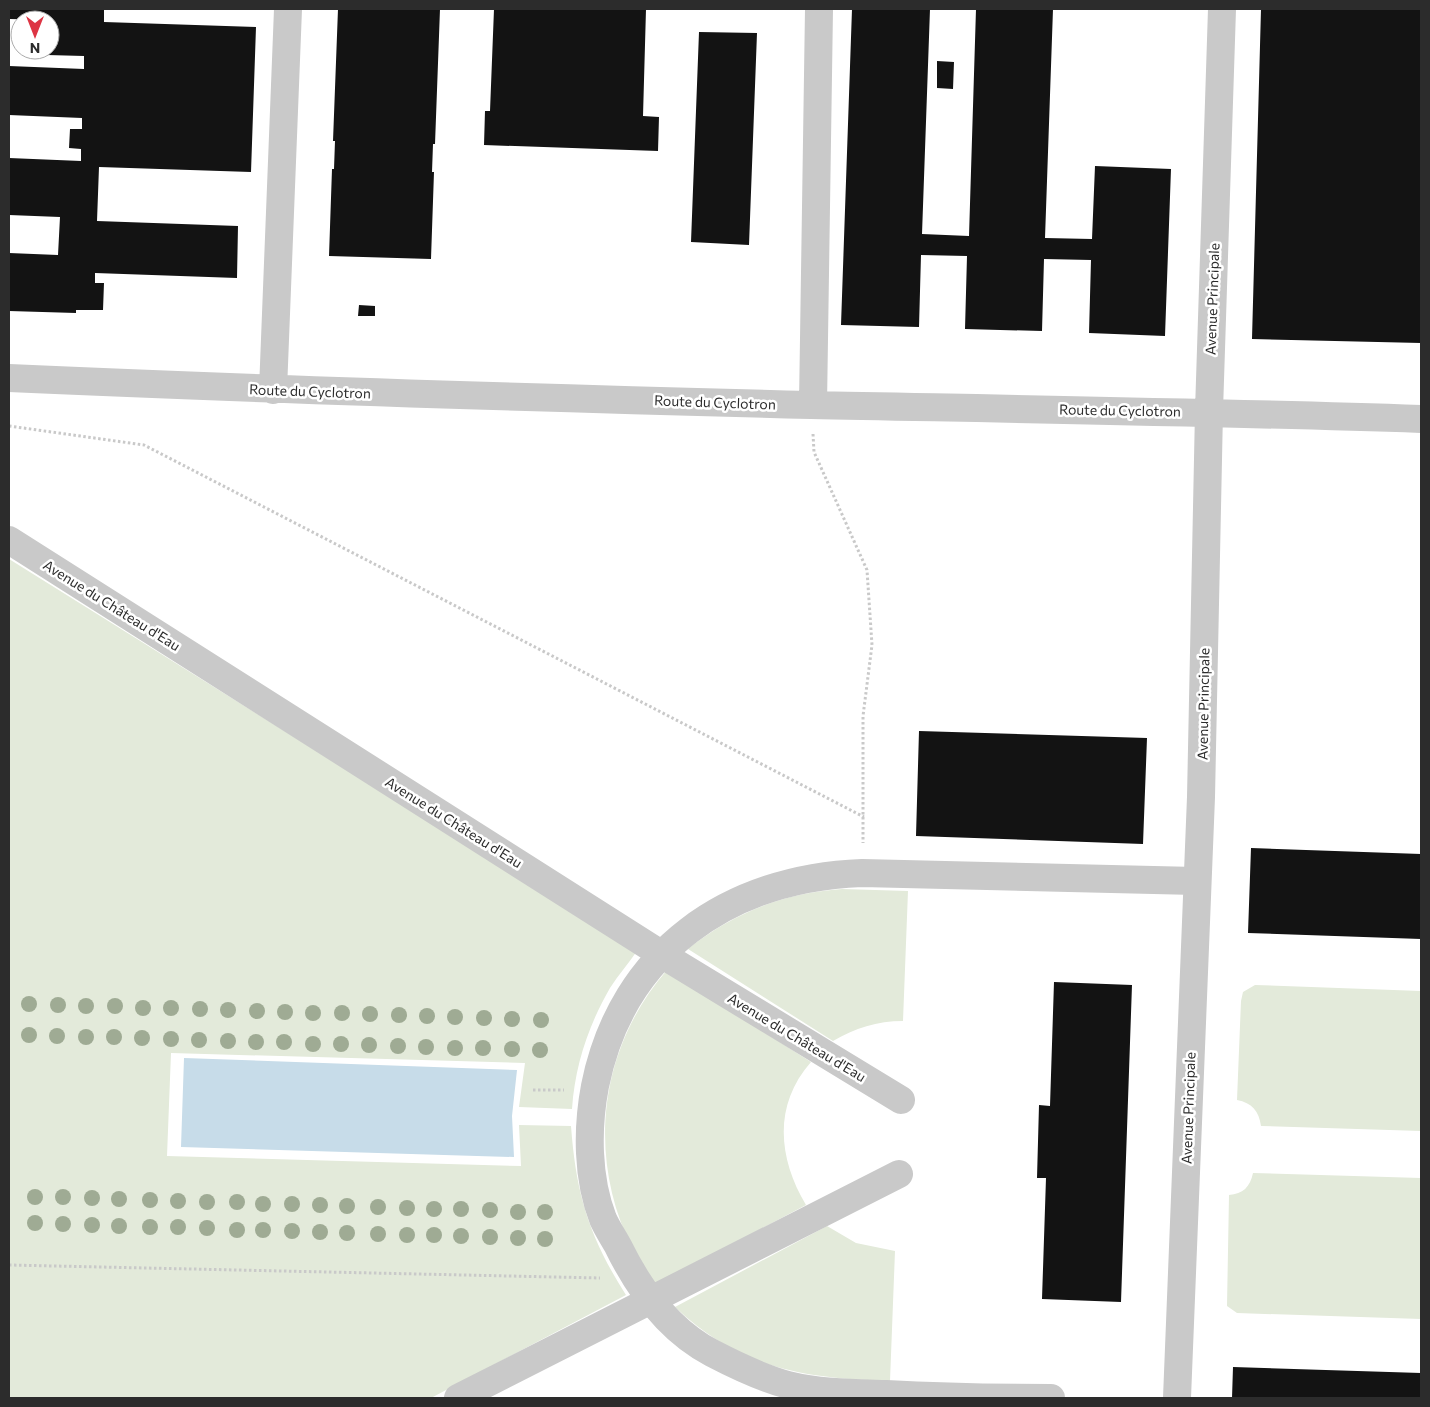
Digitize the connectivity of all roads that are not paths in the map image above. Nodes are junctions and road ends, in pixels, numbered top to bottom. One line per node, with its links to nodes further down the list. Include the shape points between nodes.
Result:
1 (288, 9): 5 (lane)
2 (819, 9): 6 (lane)
3 (1222, 9): 7 (lane, Avenue Principale)
4 (9, 378): 5 (lane, Route du Cyclotron)
5 (273, 390): 6 (lane, Route du Cyclotron)
6 (812, 405): 7 (lane, Route du Cyclotron)
7 (1209, 412): 8 (lane, Route du Cyclotron); 10 (lane, Avenue Principale, via 1201,797)
8 (1421, 419)
9 (9, 540): 11 (lane, Avenue du Château d'Eau)
10 (1196, 881): 11 (lane, via 862,874 808,878 774,887 714,914); 17 (lane, Avenue Principale)
11 (661, 954): 12 (lane, Avenue du Château d'Eau); 14 (lane, via 638,981 606,1041 590,1122 594,1182 603,1219)
12 (901, 1100)
13 (900, 1174): 14 (lane)
14 (651, 1302): 15 (lane); 16 (lane, via 686,1336 710,1352 788,1385 834,1392)
15 (458, 1398)
16 (1051, 1398)
17 (1178, 1398)

